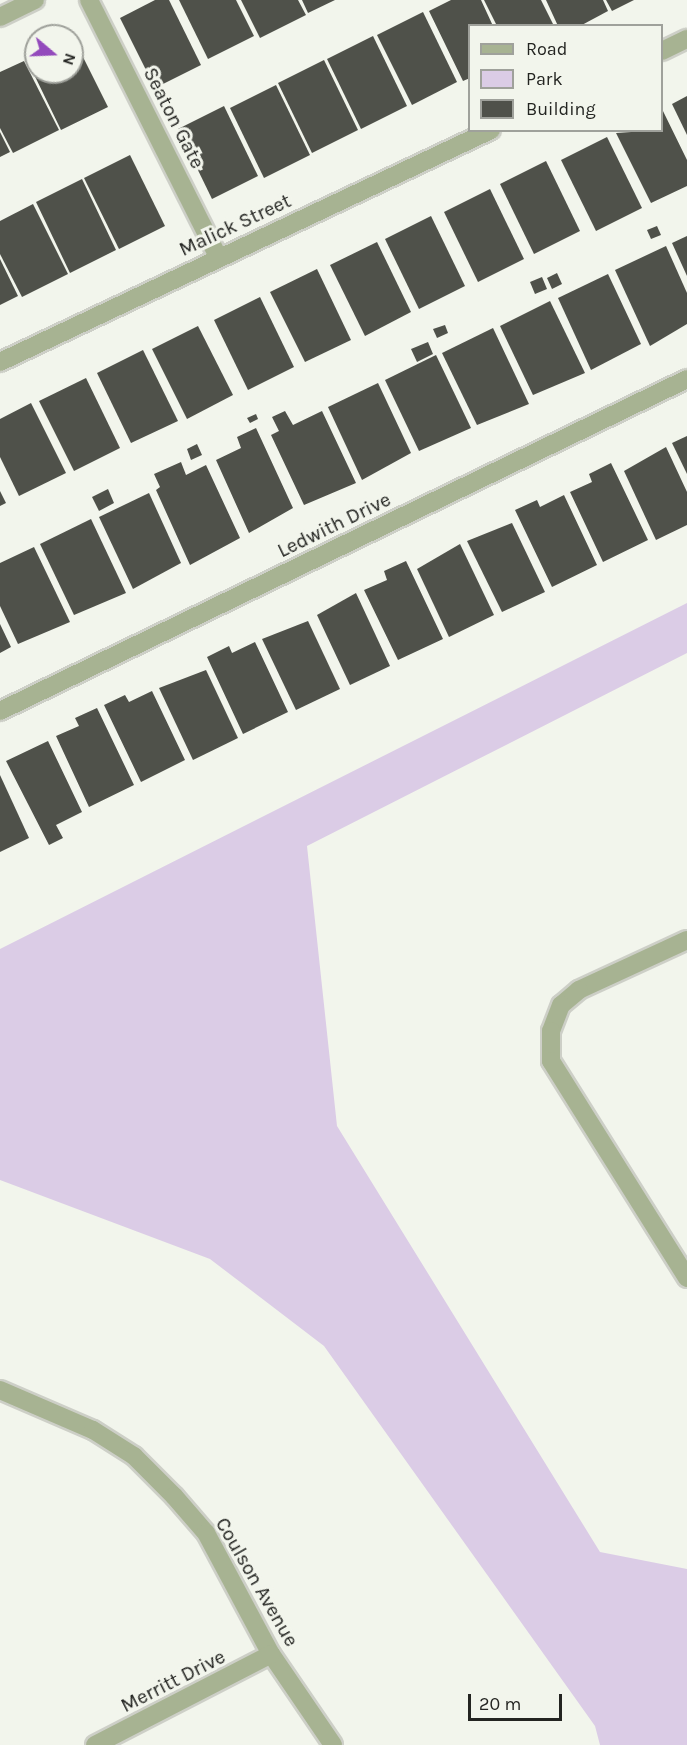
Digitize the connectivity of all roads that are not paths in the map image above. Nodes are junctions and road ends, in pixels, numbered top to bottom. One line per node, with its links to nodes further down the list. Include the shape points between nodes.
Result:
1 (35, 0): 3 (street)
2 (89, 0): 7 (street, Seaton Gate)
3 (0, 17)
4 (687, 39): 5 (street)
5 (663, 51)
6 (487, 132): 7 (street, Malick Street)
7 (218, 257): 8 (street, Malick Street)
8 (0, 362)
9 (687, 379): 10 (street, Ledwith Drive)
10 (0, 711)
11 (687, 940): 12 (street, via 579,990 561,1005 551,1031 550,1061)
12 (687, 1278)
13 (0, 1390): 14 (street, Coulson Avenue, via 93,1430 134,1455 206,1533)
14 (270, 1654): 15 (street, Merritt Drive); 16 (street, Coulson Avenue)
15 (95, 1745)
16 (333, 1745)

